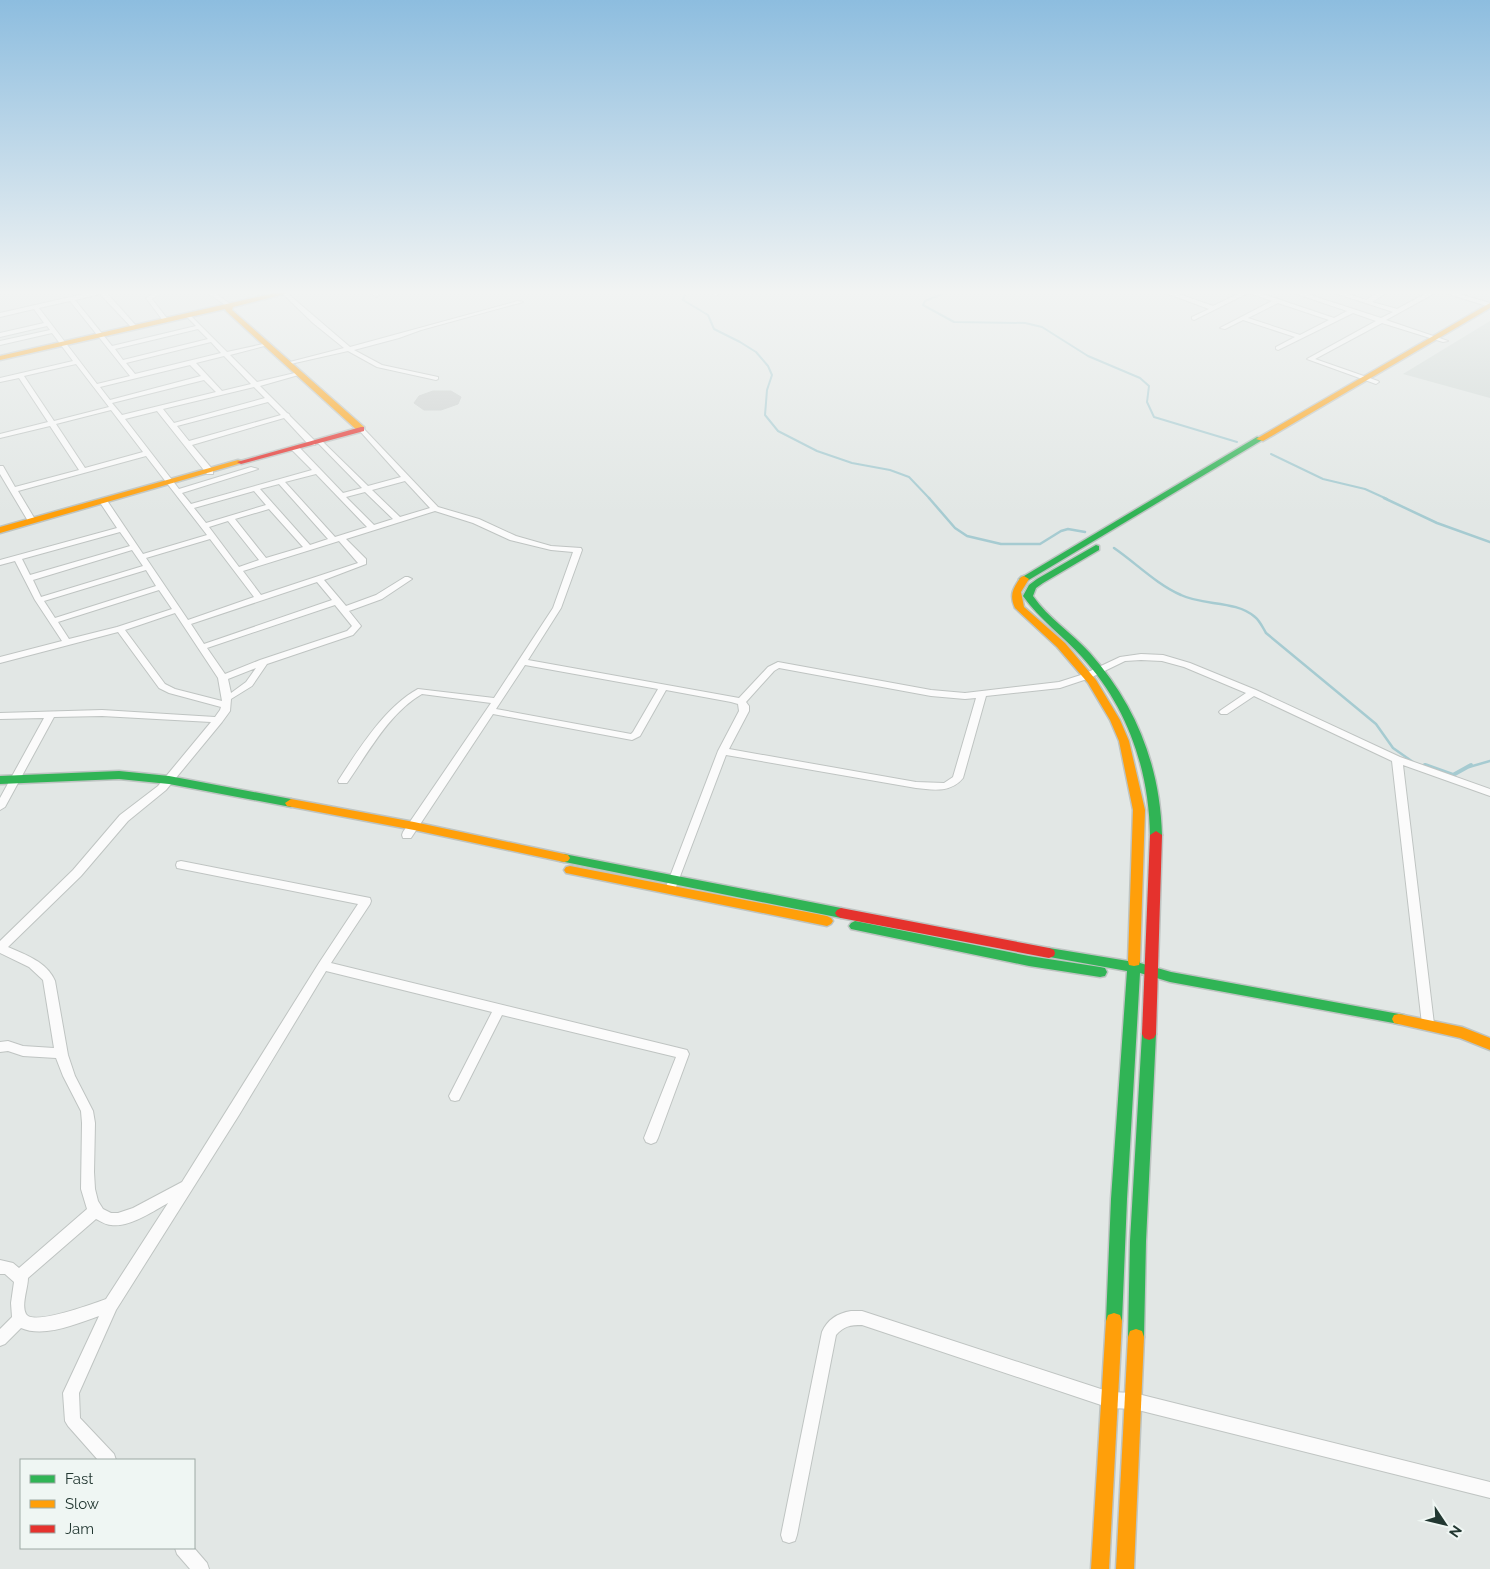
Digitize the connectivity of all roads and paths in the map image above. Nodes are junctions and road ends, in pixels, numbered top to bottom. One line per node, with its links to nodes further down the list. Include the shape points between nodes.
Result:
1 (60, 366): 12 (street)
2 (80, 366): 19 (street)
3 (125, 366): 13 (street)
4 (179, 366): 13 (street)
5 (195, 366): 14 (street)
6 (238, 366): 18 (street)
7 (290, 366): 11 (street)
8 (382, 366): 15 (street)
9 (1331, 366): 17 (street)
10 (1394, 366): 17 (street)
11 (299, 374): 18 (street); 28 (street)
12 (21, 376): 16 (street); 26 (street)
13 (134, 377): 19 (street)
14 (206, 377): 20 (street); 22 (street)
15 (436, 378)
16 (0, 380)
17 (1370, 380): 84 (street, via 1213,473 1028,575 1017,588 1017,602)
18 (256, 384): 20 (street); 21 (street)
19 (96, 386): 22 (street)
20 (220, 393): 23 (street)
21 (271, 399): 24 (street); 27 (street)
22 (110, 405): 25 (street); 26 (street)
23 (159, 409): 25 (street); 27 (street)
24 (287, 416): 30 (street); 31 (street)
25 (120, 418): 33 (street)
26 (51, 423): 29 (street); 35 (street)
27 (172, 425): 31 (street)
28 (360, 429): 30 (street); 39 (street)
29 (0, 436)
30 (316, 442): 32 (street); 43 (street)
31 (186, 444): 37 (street)
32 (295, 448): 36 (street); 38 (street)
33 (148, 454): 35 (street); 41 (street)
34 (0, 468): 44 (street)
35 (83, 470): 44 (street)
36 (318, 471): 40 (street); 45 (street)
37 (210, 472): 38 (street); 41 (street)
38 (258, 474): 40 (street); 41 (street); 42 (street)
39 (406, 478): 43 (street); 49 (street)
40 (281, 482): 58 (street)
41 (174, 487): 46 (street); 48 (street)
42 (256, 489): 47 (street); 48 (street)
43 (367, 489): 45 (street); 51 (street)
44 (14, 490): 52 (street)
45 (341, 496): 54 (street)
46 (104, 501): 52 (street); 55 (street)
47 (270, 506): 50 (street); 60 (street)
48 (189, 507): 53 (street)
49 (435, 508): 51 (street); 83 (street, via 476,521 513,538 551,548 578,550 557,608)
50 (230, 518): 53 (street); 63 (street)
51 (398, 520): 54 (street)
52 (32, 521): 56 (street)
53 (204, 526): 57 (street)
54 (372, 528): 58 (street)
55 (122, 529): 59 (street); 62 (street)
56 (0, 530)
57 (211, 536): 61 (street); 66 (street)
58 (336, 539): 60 (street); 68 (street, via 363,561 362,564)
59 (135, 547): 61 (street); 67 (street)
60 (308, 548): 63 (street)
61 (141, 557): 65 (street)
62 (17, 558): 64 (street); 67 (street)
63 (264, 561): 66 (street)
64 (0, 563)
65 (149, 567): 70 (street); 72 (street)
66 (237, 570): 71 (street)
67 (27, 579): 72 (street)
68 (320, 579): 71 (street); 73 (street)
69 (408, 579): 75 (street, via 379,597)
70 (161, 587): 74 (street); 76 (street)
71 (260, 599): 77 (street)
72 (39, 600): 76 (street)
73 (338, 601): 75 (street); 80 (street)
74 (176, 610): 77 (street); 78 (street)
75 (344, 610): 82 (street, via 357,626 353,631)
76 (53, 621): 79 (street)
77 (186, 624): 80 (street)
78 (120, 629): 79 (street); 90 (street, via 162,686)
79 (67, 643): 81 (street)
80 (203, 647): 85 (street)
81 (1, 657)
82 (263, 662): 85 (street); 90 (street, via 253,680)
83 (522, 662): 86 (street); 89 (street)
84 (1092, 673): 87 (street, via 1123,659 1162,658); 88 (street, via 1036,689); 114 (street, via 1124,737 1136,784 1139,810); 115 (street, via 1114,690 1143,752 1153,792 1157,823)
85 (223, 678): 90 (street)
86 (663, 686): 91 (street); 92 (street, via 637,734 632,737)
87 (1253, 692): 93 (street); 98 (street)
88 (982, 694): 91 (street, via 931,693 784,665 771,669); 97 (street, via 958,778 943,788)
89 (497, 701): 92 (street); 100 (street, via 421,691 414,694 396,710)
90 (226, 702): 96 (street)
91 (741, 702): 97 (street, via 744,711)
92 (490, 711): 106 (street)
93 (1224, 712)
94 (51, 714): 95 (street); 96 (street, via 102,713); 101 (street)
95 (0, 716)
96 (219, 720): 102 (street)
97 (723, 751): 109 (street)
98 (1397, 759): 104 (street); 117 (street)
99 (0, 780): 101 (street)
100 (343, 781)
101 (15, 782): 102 (street, via 130,775); 103 (street); 105 (street)
102 (165, 784): 106 (street); 112 (street, via 124,818 77,873)
103 (0, 786)
104 (1490, 793)
105 (0, 807)
106 (410, 830): 108 (street)
107 (181, 865): 113 (street, via 366,901)
108 (574, 865): 109 (street); 110 (street)
109 (673, 879): 110 (street); 111 (street)
110 (669, 891): 111 (street)
111 (840, 918): 114 (street, via 1030,956)
112 (0, 948): 120 (street, via 35,965 49,980)
113 (323, 966): 116 (street); 123 (street)
114 (1134, 972): 115 (street); 130 (street)
115 (1150, 975): 117 (street); 131 (street)
116 (498, 1011): 121 (street); 122 (street, via 683,1054)
117 (1428, 1024): 118 (street)
118 (1490, 1044)
119 (0, 1047): 120 (street)
120 (61, 1053): 124 (street, via 87,1112 86,1170)
121 (455, 1096)
122 (651, 1138)
123 (188, 1185): 124 (street, via 124,1218 110,1219); 127 (street)
124 (96, 1210): 126 (street)
125 (0, 1267): 126 (street, via 8,1268)
126 (19, 1277): 128 (street, via 17,1302)
127 (111, 1305): 128 (street, via 48,1324 32,1325); 132 (street, via 70,1393 73,1421)
128 (20, 1319): 129 (street)
129 (0, 1339)
130 (1110, 1400): 131 (street); 134 (street, via 862,1318 838,1321 829,1332); 137 (street)
131 (1134, 1401): 133 (street); 138 (street)
132 (107, 1459)
133 (1490, 1490)
134 (789, 1535)
135 (184, 1549): 136 (street)
136 (201, 1569)
137 (1100, 1569)
138 (1125, 1569)

